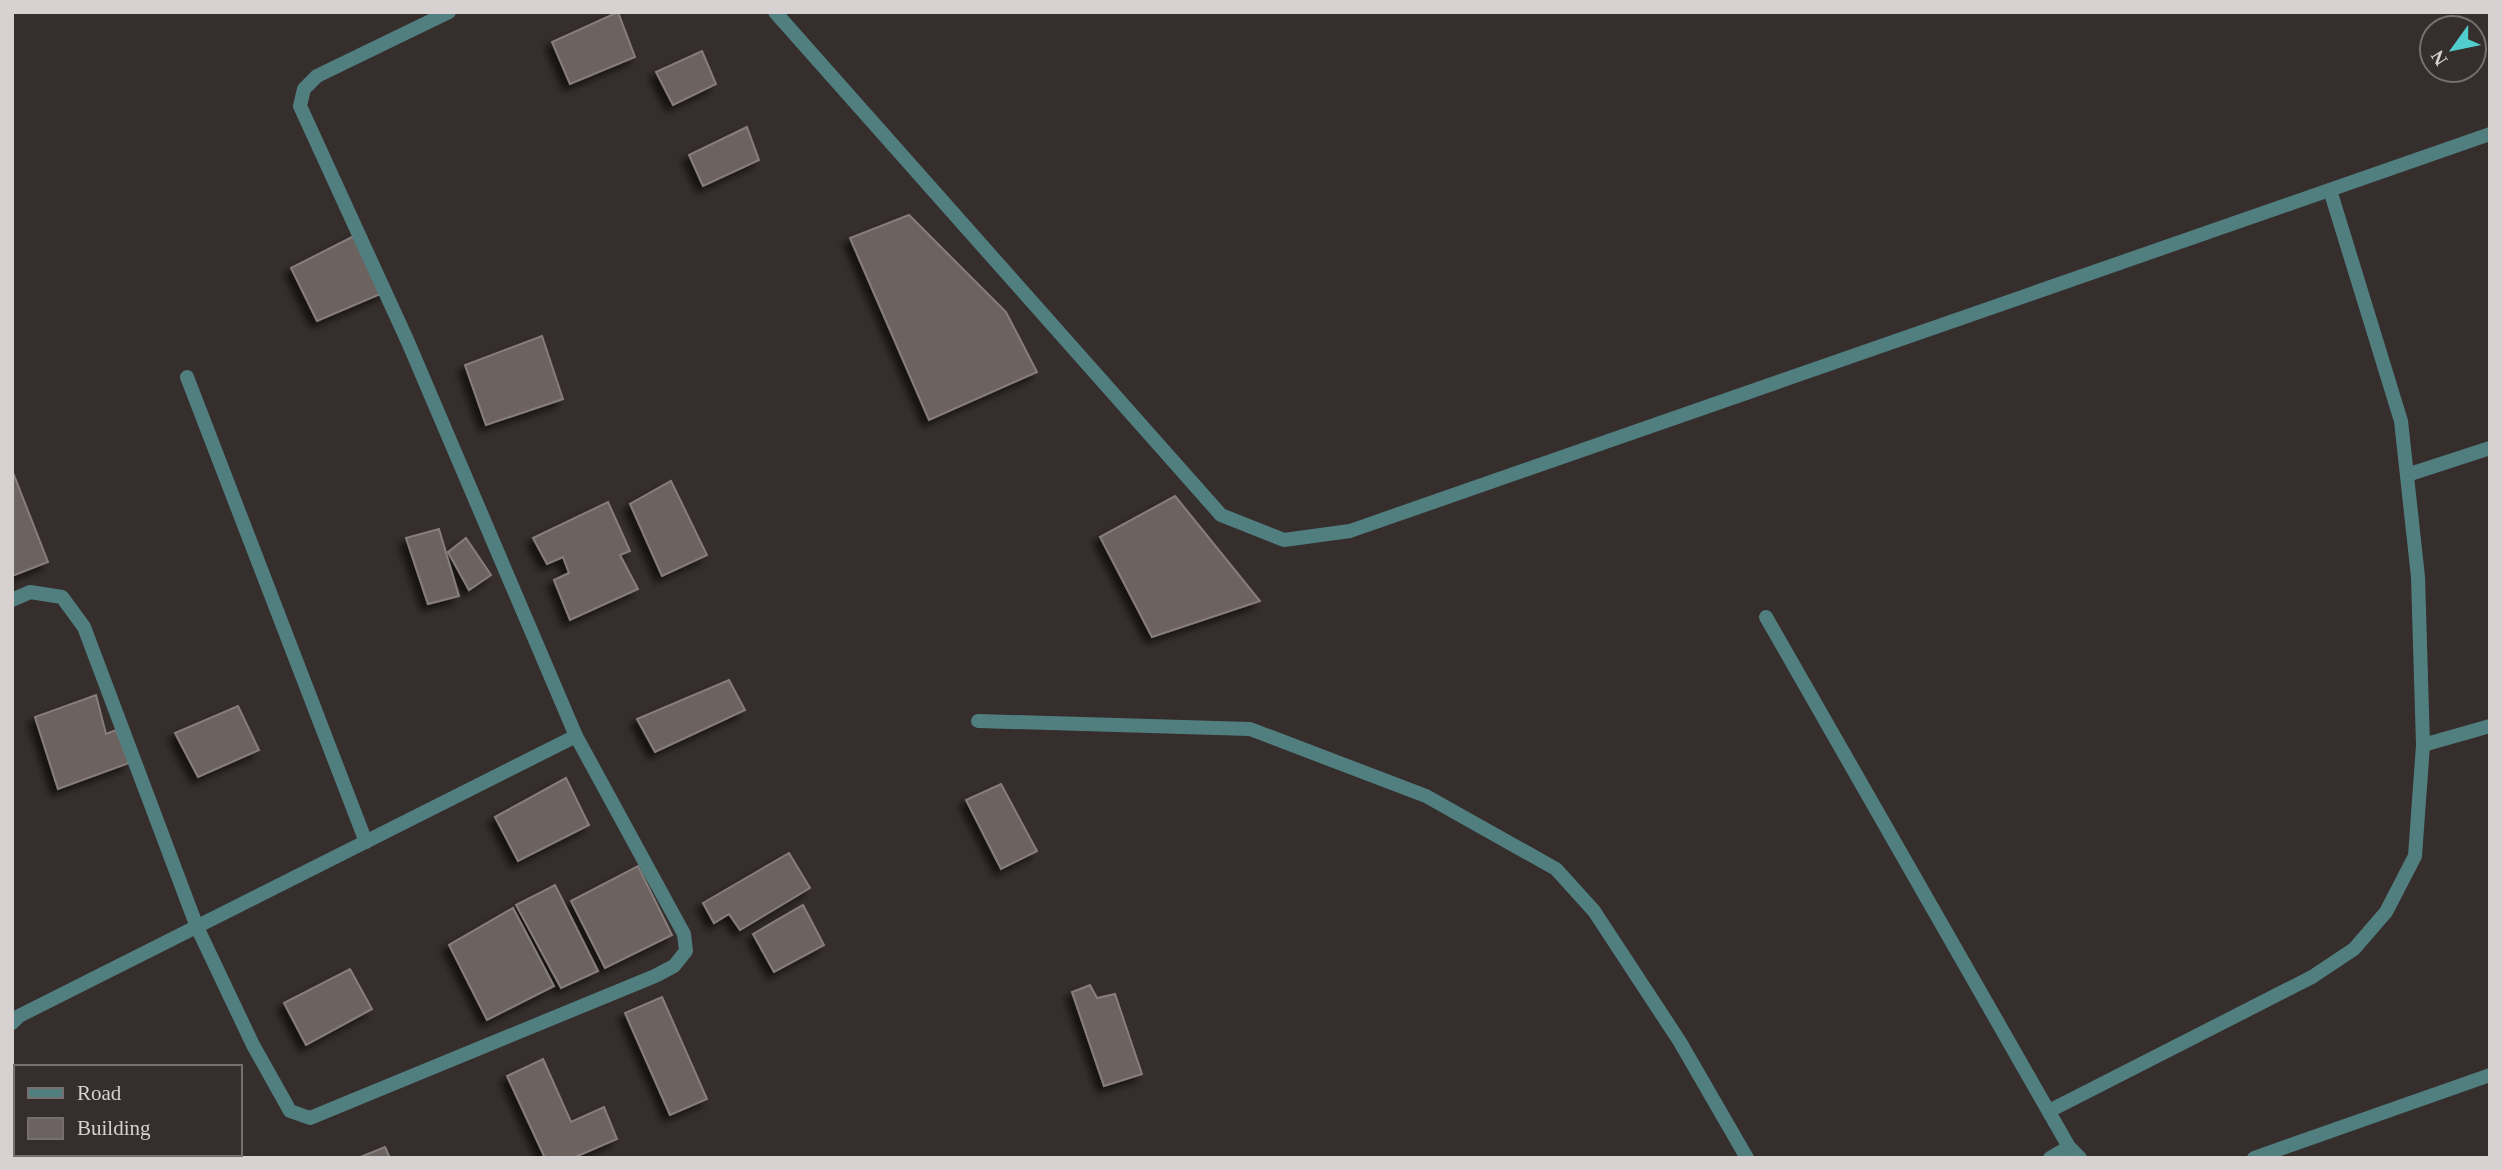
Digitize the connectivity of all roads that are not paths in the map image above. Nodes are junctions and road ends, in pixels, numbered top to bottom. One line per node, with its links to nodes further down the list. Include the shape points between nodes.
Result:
1 (449, 12): 12 (street, via 317,76 304,89 300,106 408,342)
2 (775, 12): 4 (street, via 1221,515 1284,540 1350,531)
3 (2490, 134): 4 (street)
4 (2330, 190): 7 (street, via 2401,421)
5 (187, 377): 14 (street)
6 (2490, 448): 7 (street)
7 (2407, 475): 13 (street, via 2418,578)
8 (12, 600): 15 (street, via 30,592 62,597 84,627)
9 (1766, 617): 18 (street)
10 (978, 721): 20 (street, via 1250,729 1426,796 1556,869 1594,911 1680,1042)
11 (2490, 726): 13 (street)
12 (576, 736): 14 (street); 15 (street, via 684,934 686,951 674,966 310,1118 290,1111)
13 (2423, 745): 18 (street, via 2415,856 2386,912 2354,949 2312,977)
14 (366, 842): 15 (street)
15 (197, 927): 16 (street)
16 (12, 1023)
17 (2490, 1075): 23 (street)
18 (2049, 1111): 19 (street)
19 (2069, 1147): 21 (street); 22 (street)
20 (1747, 1158)
21 (2050, 1158)
22 (2080, 1158)
23 (2254, 1158)

